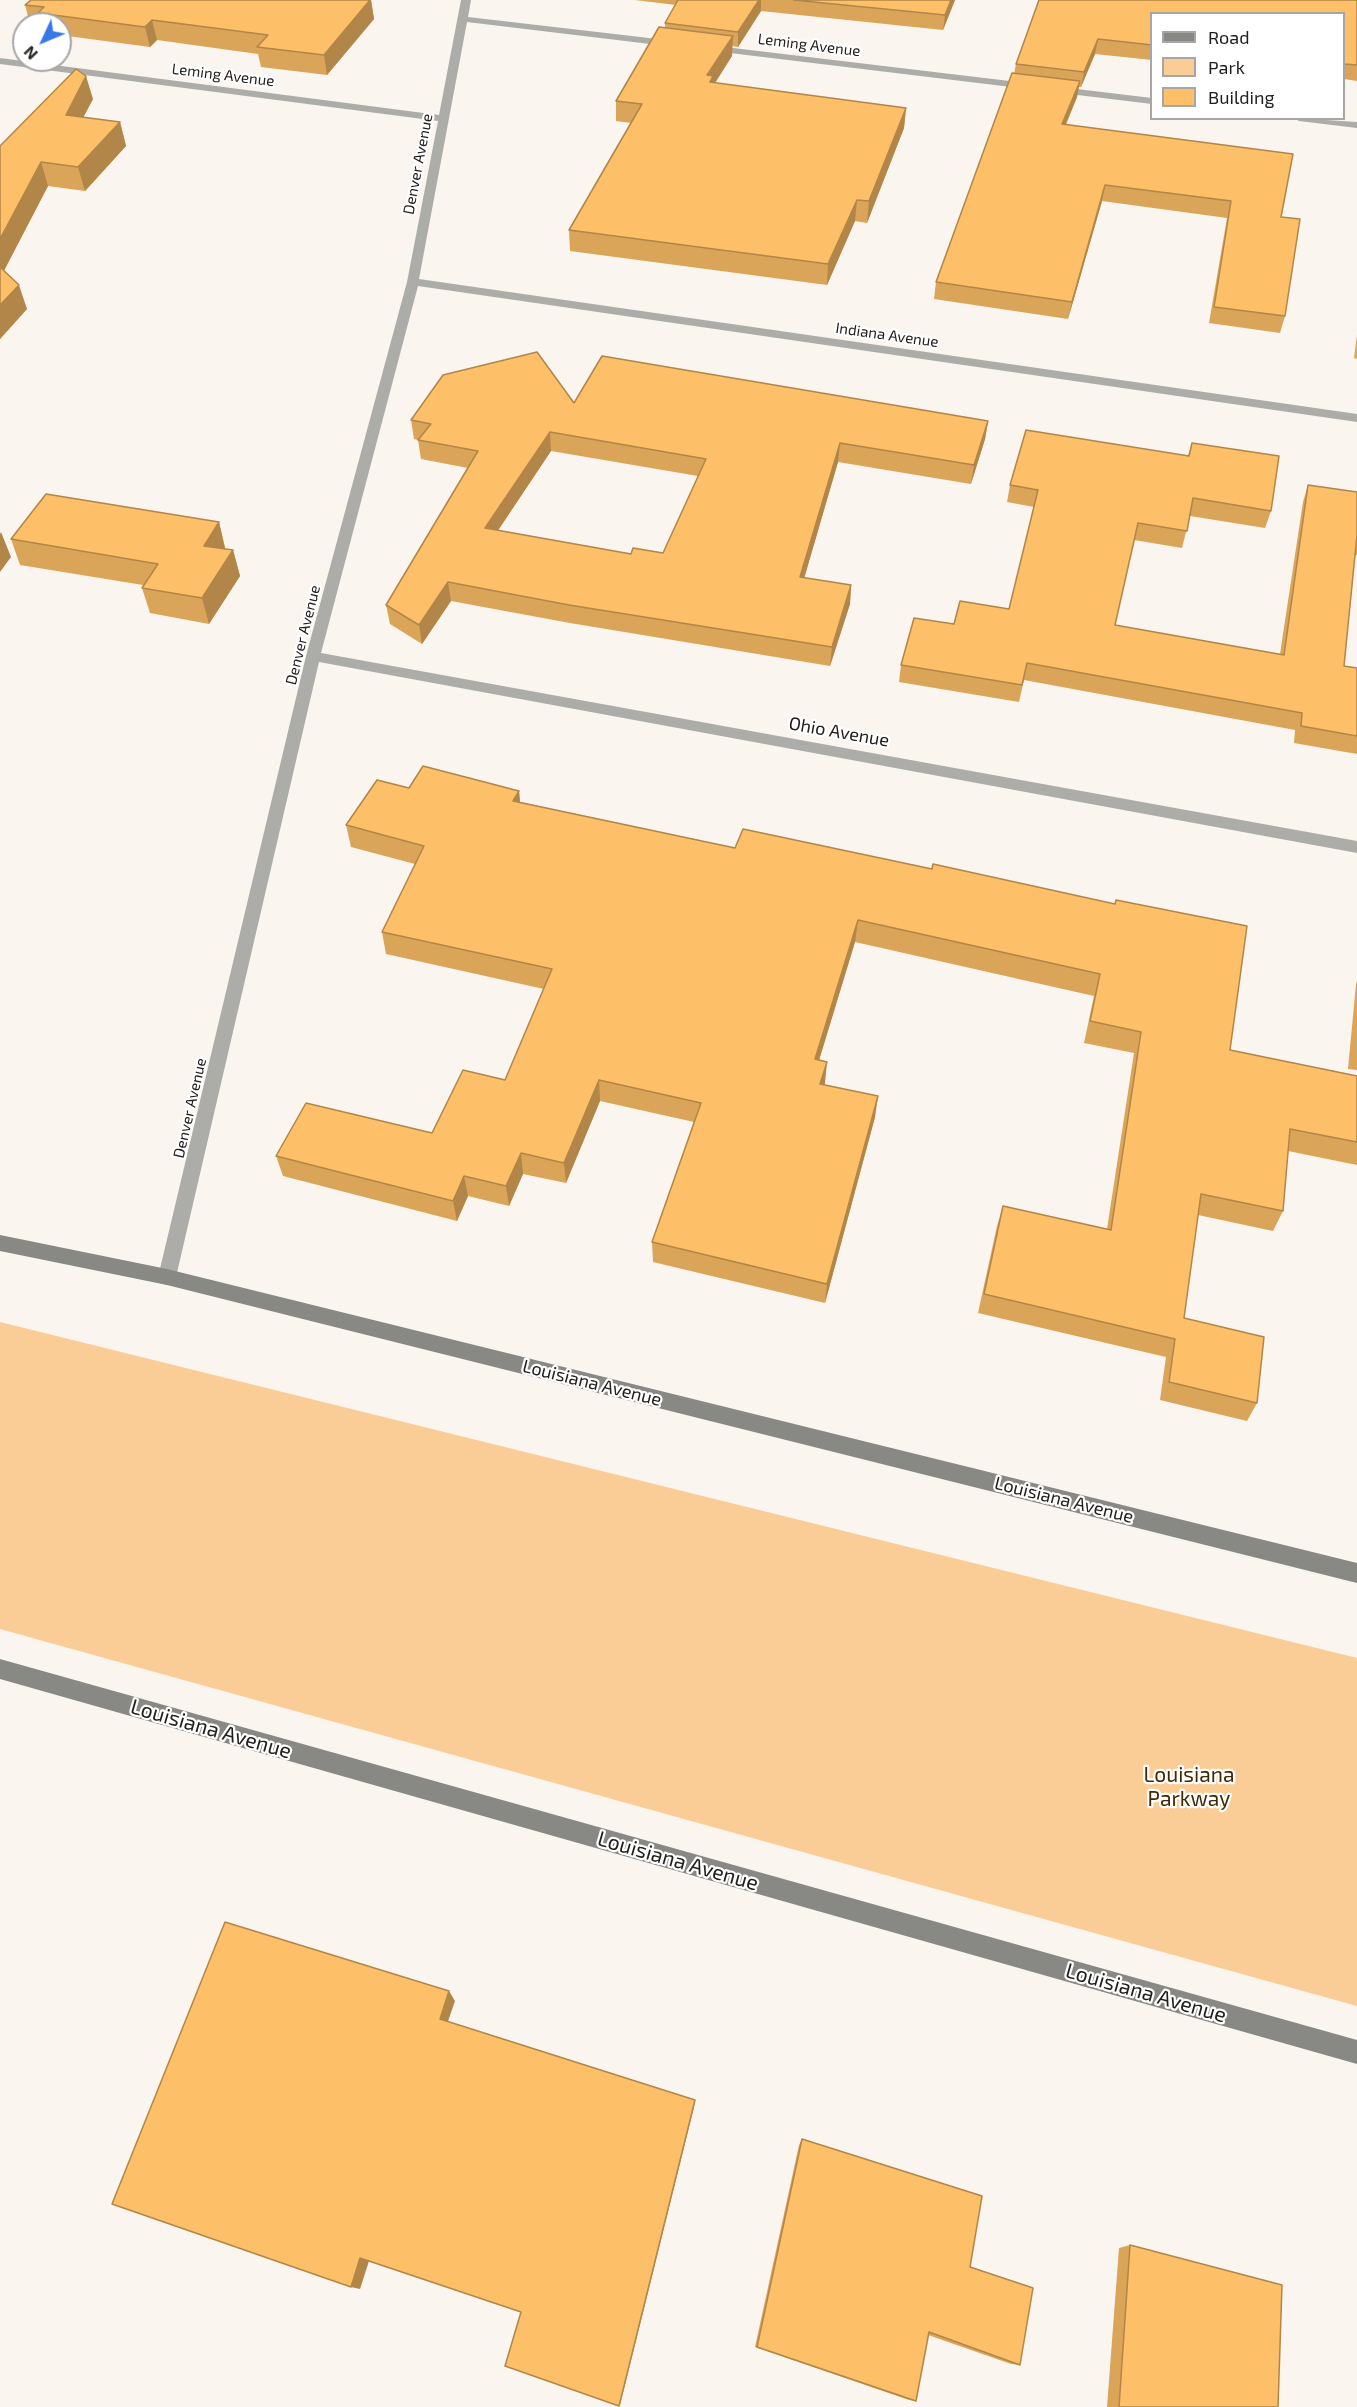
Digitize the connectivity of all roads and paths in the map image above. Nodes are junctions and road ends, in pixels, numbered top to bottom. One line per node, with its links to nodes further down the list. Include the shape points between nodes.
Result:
1 (466, 0): 2 (street, Denver Avenue)
2 (462, 19): 3 (street); 7 (street, Denver Avenue)
3 (683, 45)
4 (695, 47): 6 (street, Leming Avenue)
5 (0, 61): 7 (street, Leming Avenue)
6 (1150, 101)
7 (443, 119): 10 (street, Denver Avenue)
8 (1316, 120): 9 (street)
9 (1357, 125)
10 (413, 282): 11 (street, Indiana Avenue); 12 (street, Denver Avenue)
11 (1357, 418)
12 (314, 656): 13 (street, Ohio Avenue); 15 (street, Denver Avenue)
13 (1357, 847)
14 (0, 1243): 15 (main road, Louisiana Avenue)
15 (167, 1277): 16 (main road, Louisiana Avenue)
16 (1357, 1573)
17 (0, 1669): 18 (main road, Louisiana Avenue)
18 (1357, 2052)

